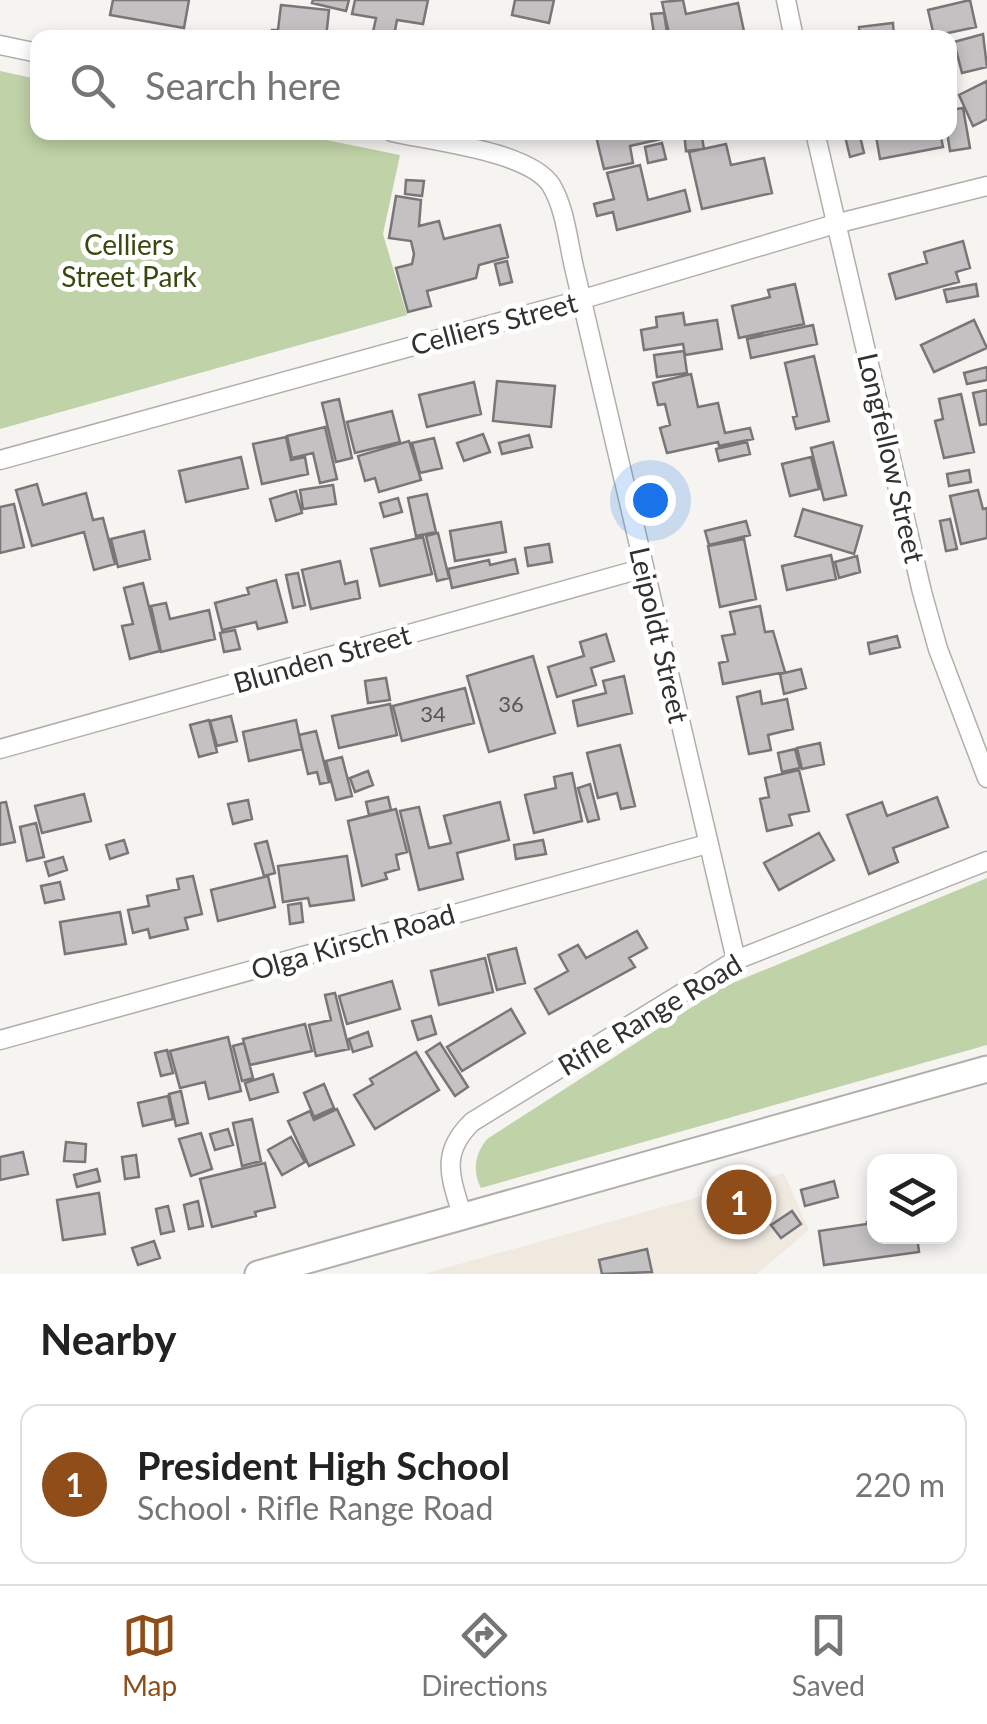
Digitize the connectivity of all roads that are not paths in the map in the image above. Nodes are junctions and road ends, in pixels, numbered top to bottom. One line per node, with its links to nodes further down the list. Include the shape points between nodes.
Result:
1 (786, 0): 2 (street)
2 (792, 30)
3 (0, 44): 4 (street)
4 (30, 51)
5 (427, 140): 9 (street, Leipoldt Street, via 510,159 542,174 558,204)
6 (817, 140): 8 (street, Longfellow Street)
7 (987, 186): 8 (street, Celliers Street)
8 (836, 224): 9 (street, Celliers Street); 13 (street, Longfellow Street, via 922,592)
9 (580, 300): 10 (street, Celliers Street); 11 (street, Leipoldt Street)
10 (0, 460)
11 (644, 568): 12 (street, Blunden Street); 14 (street, Leipoldt Street)
12 (0, 749)
13 (987, 778)
14 (706, 844): 16 (street, Leipoldt Street); 17 (street, Olga Kirsch Road)
15 (987, 861): 16 (street, Rifle Range Road)
16 (736, 960): 19 (street, Rifle Range Road, via 472,1122 449,1163)
17 (0, 1040)
18 (987, 1070): 19 (main road)
19 (462, 1218): 20 (main road)
20 (258, 1274)

